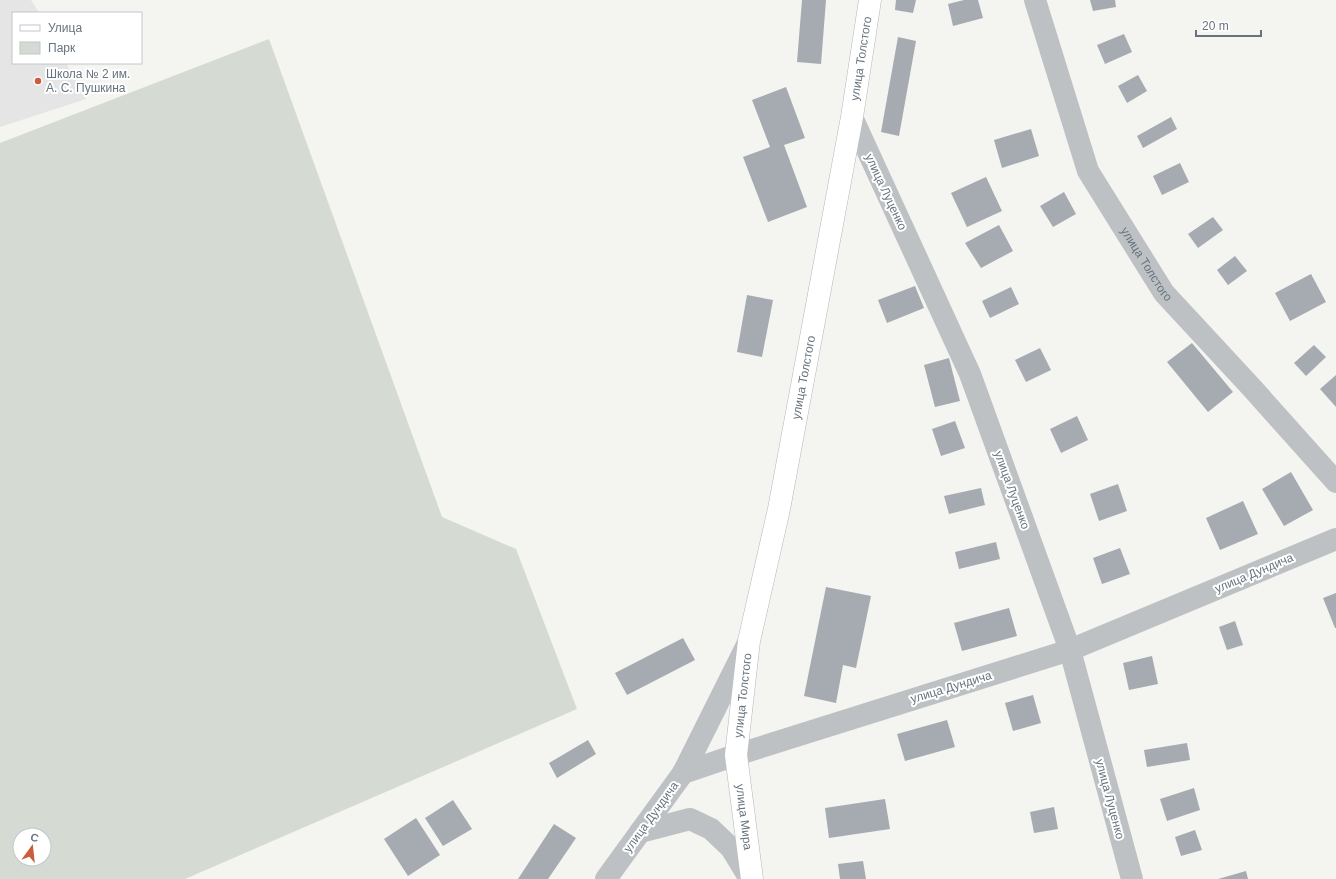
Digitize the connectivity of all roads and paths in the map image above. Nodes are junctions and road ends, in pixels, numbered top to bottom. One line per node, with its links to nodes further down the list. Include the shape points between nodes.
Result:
1 (870, 0): 3 (main road, улица Толстого)
2 (1035, 0): 4 (street, улица Толстого, via 1088,171 1164,293)
3 (852, 117): 6 (main road, улица Толстого, via 779,509); 7 (street, улица Луценко, via 970,374)
4 (1336, 482)
5 (1336, 539): 7 (street, улица Дундича)
6 (749, 641): 8 (main road, улица Толстого); 9 (street)
7 (1070, 650): 8 (street, улица Дундича); 13 (street, улица Луценко)
8 (736, 754): 9 (street, улица Дундича); 12 (main road, улица Мира)
9 (682, 773): 10 (street, улица Дундича)
10 (640, 832): 11 (street, улица Дундича); 12 (street, via 690,819 712,829 731,848)
11 (606, 879)
12 (751, 879)
13 (1132, 879)

